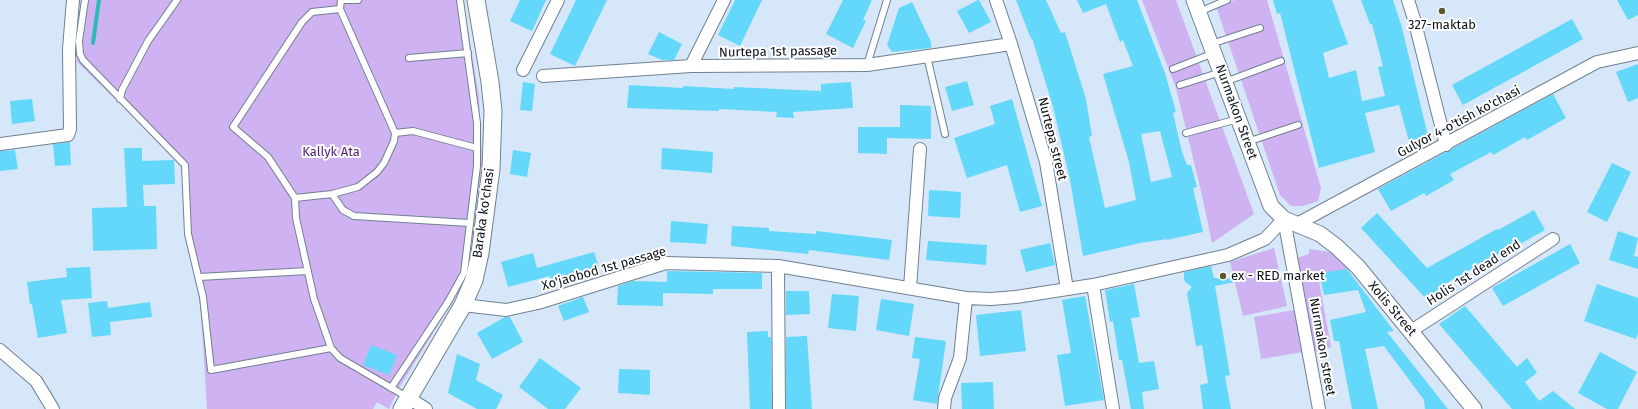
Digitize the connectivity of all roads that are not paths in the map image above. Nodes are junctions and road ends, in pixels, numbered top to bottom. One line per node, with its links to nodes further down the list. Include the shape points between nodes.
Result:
1 (73, 0): 38 (street, via 69,49 68,135)
2 (85, 0): 31 (lane, via 79,41 80,54)
3 (177, 0): 31 (lane, via 148,41 122,90)
4 (341, 0): 5 (lane); 15 (lane)
5 (358, 0)
6 (460, 0): 19 (lane)
7 (476, 0): 54 (main road, Baraka ko'chasi, via 492,103 491,161 477,266)
8 (558, 0): 27 (street)
9 (724, 0): 25 (street)
10 (887, 0): 24 (lane)
11 (996, 0): 17 (street, Nurtepa street)
12 (1227, 0): 14 (lane)
13 (1408, 0): 39 (street)
14 (1197, 6): 18 (street, Nurmakon Street)
15 (340, 9): 34 (lane); 43 (lane, via 312,12 302,22 233,127 268,157)
16 (1260, 28): 18 (lane)
17 (1011, 44): 21 (street, Nurtepa 1st passage); 52 (street, Nurtepa street, via 1046,162)
18 (1213, 48): 26 (lane); 29 (street, Nurmakon Street)
19 (468, 53): 22 (lane); 40 (lane, via 477,123)
20 (1638, 53): 39 (street, Gulyor 4-o'tish ko'chasi, via 1598,62)
21 (927, 56): 24 (street, Nurtepa 1st passage); 36 (lane)
22 (409, 58)
23 (1281, 61): 29 (lane)
24 (867, 65): 25 (street, Nurtepa 1st passage)
25 (691, 66): 28 (street, Nurtepa 1st passage)
26 (1173, 69)
27 (523, 70)
28 (543, 76)
29 (1223, 77): 30 (lane); 32 (street, Nurmakon Street)
30 (1180, 85)
31 (120, 99): 49 (lane, via 185,165 188,234)
32 (1238, 118): 35 (lane); 37 (street, Nurmakon Street)
33 (1298, 125): 37 (lane)
34 (394, 133): 40 (lane, via 413,131); 42 (lane, via 389,154 377,172 358,187)
35 (1186, 133)
36 (944, 134)
37 (1247, 142): 44 (street, Nurmakon Street, via 1268,201 1275,211)
38 (0, 144)
39 (1446, 145): 44 (street, Gulyor 4-o'tish ko'chasi)
40 (477, 148): 45 (lane)
41 (920, 149): 51 (street)
42 (332, 194): 43 (lane); 45 (lane, via 343,210 354,216)
43 (295, 198): 48 (lane, via 296,218)
44 (1291, 222): 50 (street, via 1265,239 1228,255); 55 (street, Xolis Street, via 1320,234 1337,247); 65 (street, Nurmakon street)
45 (469, 223): 58 (lane, via 464,273 448,302)
46 (1553, 239): 55 (street, Holis 1st dead end)
47 (778, 266): 51 (street, Xo'jaobod 1st passage); 54 (street, Xo'jaobod 1st passage, via 666,263 538,303 506,310); 62 (street)
48 (308, 271): 49 (lane); 56 (lane, via 314,299)
49 (199, 277): 56 (lane, via 204,297 211,370)
50 (1093, 285): 52 (street); 64 (street)
51 (910, 288): 53 (street, Xo'jaobod 1st passage)
52 (1067, 289): 53 (street, via 1016,297)
53 (966, 298): 63 (street, via 960,358 945,398)
54 (463, 305): 59 (main road, Baraka ko'chasi)
55 (1411, 331): 66 (street, Xolis Street)
56 (332, 348): 58 (lane, via 340,358)
57 (0, 350): 60 (street, via 36,381)
58 (391, 388): 59 (lane)
59 (405, 404): 61 (street)
60 (53, 409)
61 (426, 409)
62 (779, 409)
63 (944, 409)
64 (1114, 409)
65 (1319, 409)
66 (1474, 409)

